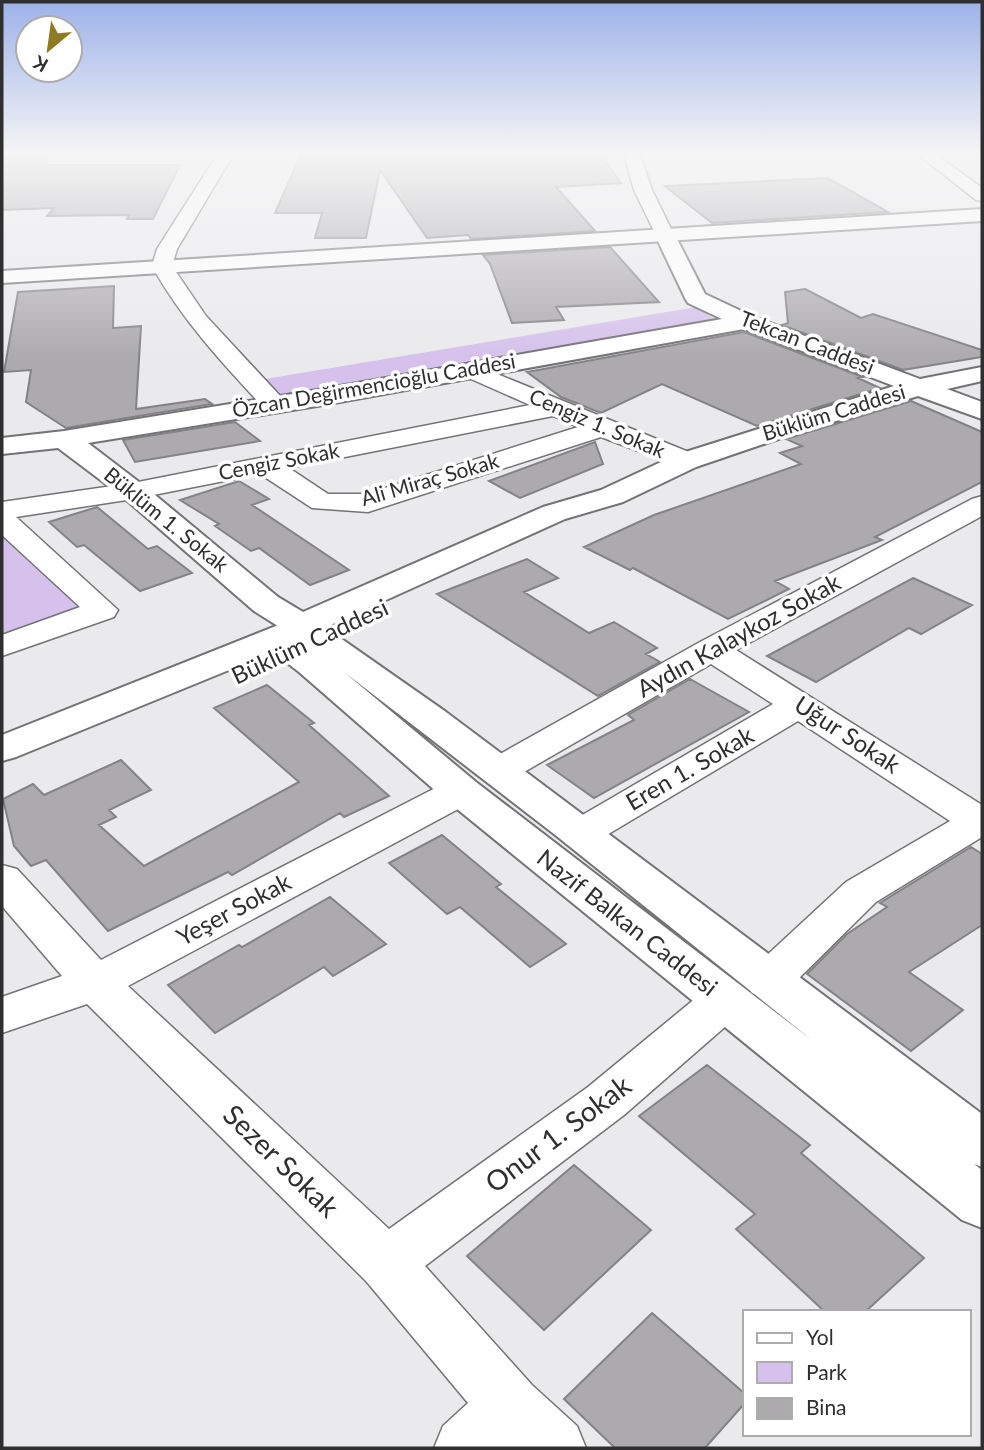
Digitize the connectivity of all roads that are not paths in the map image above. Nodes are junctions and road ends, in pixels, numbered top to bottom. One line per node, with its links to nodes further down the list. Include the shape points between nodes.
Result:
1 (183, 223): 5 (street)
2 (659, 223): 4 (street)
3 (872, 223): 4 (main road)
4 (666, 237): 5 (main road); 7 (main road, Tekcan Caddesi, via 696,298)
5 (162, 266): 6 (main road); 11 (street, via 171,284)
6 (2, 277)
7 (746, 322): 8 (main road, Özcan Değirmencioğlu Caddesi); 10 (main road, Tekcan Caddesi)
8 (470, 370): 11 (main road, Özcan Değirmencioğlu Caddesi); 12 (street, Cengiz 1. Sokak)
9 (982, 374): 10 (main road, Büklüm Caddesi)
10 (922, 386): 13 (main road, Tekcan Caddesi); 17 (main road, Büklüm Caddesi)
11 (274, 404): 15 (main road, Özcan Değirmencioğlu Caddesi)
12 (555, 408): 14 (street, Cengiz 1. Sokak); 18 (street, Cengiz Sokak)
13 (982, 411)
14 (602, 428): 17 (street, Cengiz 1. Sokak); 18 (street, Ali Miraç Sokak, via 368,502 322,502)
15 (64, 439): 16 (main road, Özcan Değirmencioğlu Caddesi); 19 (main road, Büklüm 1. Sokak)
16 (2, 446)
17 (687, 461): 23 (main road, Büklüm Caddesi, via 612,496 583,516)
18 (265, 465): 19 (street, Cengiz Sokak)
19 (133, 491): 21 (street, Cengiz Sokak); 23 (main road, Büklüm 1. Sokak)
20 (982, 505): 25 (street, Aydın Kalaykoz Sokak)
21 (2, 511)
22 (2, 520): 24 (street, via 102,610)
23 (291, 631): 27 (main road, Büklüm Caddesi); 28 (main road, Büklüm Caddesi, via 194,694); 29 (main road, Nazif Balkan Caddesi)
24 (2, 646)
25 (712, 649): 26 (street, Uğur Sokak); 29 (street, Aydın Kalaykoz Sokak)
26 (800, 704): 30 (street, Uğur Sokak); 31 (street, Eren 1. Sokak)
27 (2, 749)
28 (2, 773)
29 (479, 781): 31 (main road, Nazif Balkan Caddesi); 33 (street, Yeşer Sokak); 34 (main road, Nazif Balkan Caddesi)
30 (981, 822): 34 (street, Onur 1. Sokak, via 861,892)
31 (581, 833): 34 (main road, Nazif Balkan Caddesi)
32 (2, 879): 33 (street, Sezer Sokak)
33 (95, 984): 35 (street, Yeşer Sokak); 38 (street, Sezer Sokak)
34 (746, 990): 36 (main road, Nazif Balkan Caddesi); 37 (main road, Nazif Balkan Caddesi); 38 (street, Onur 1. Sokak, via 606,1101)
35 (2, 1015)
36 (982, 1144)
37 (982, 1203)
38 (386, 1262): 39 (street, Sezer Sokak)
39 (510, 1406): 40 (street); 41 (street, Sezer Sokak)
40 (465, 1448)
41 (555, 1448)

